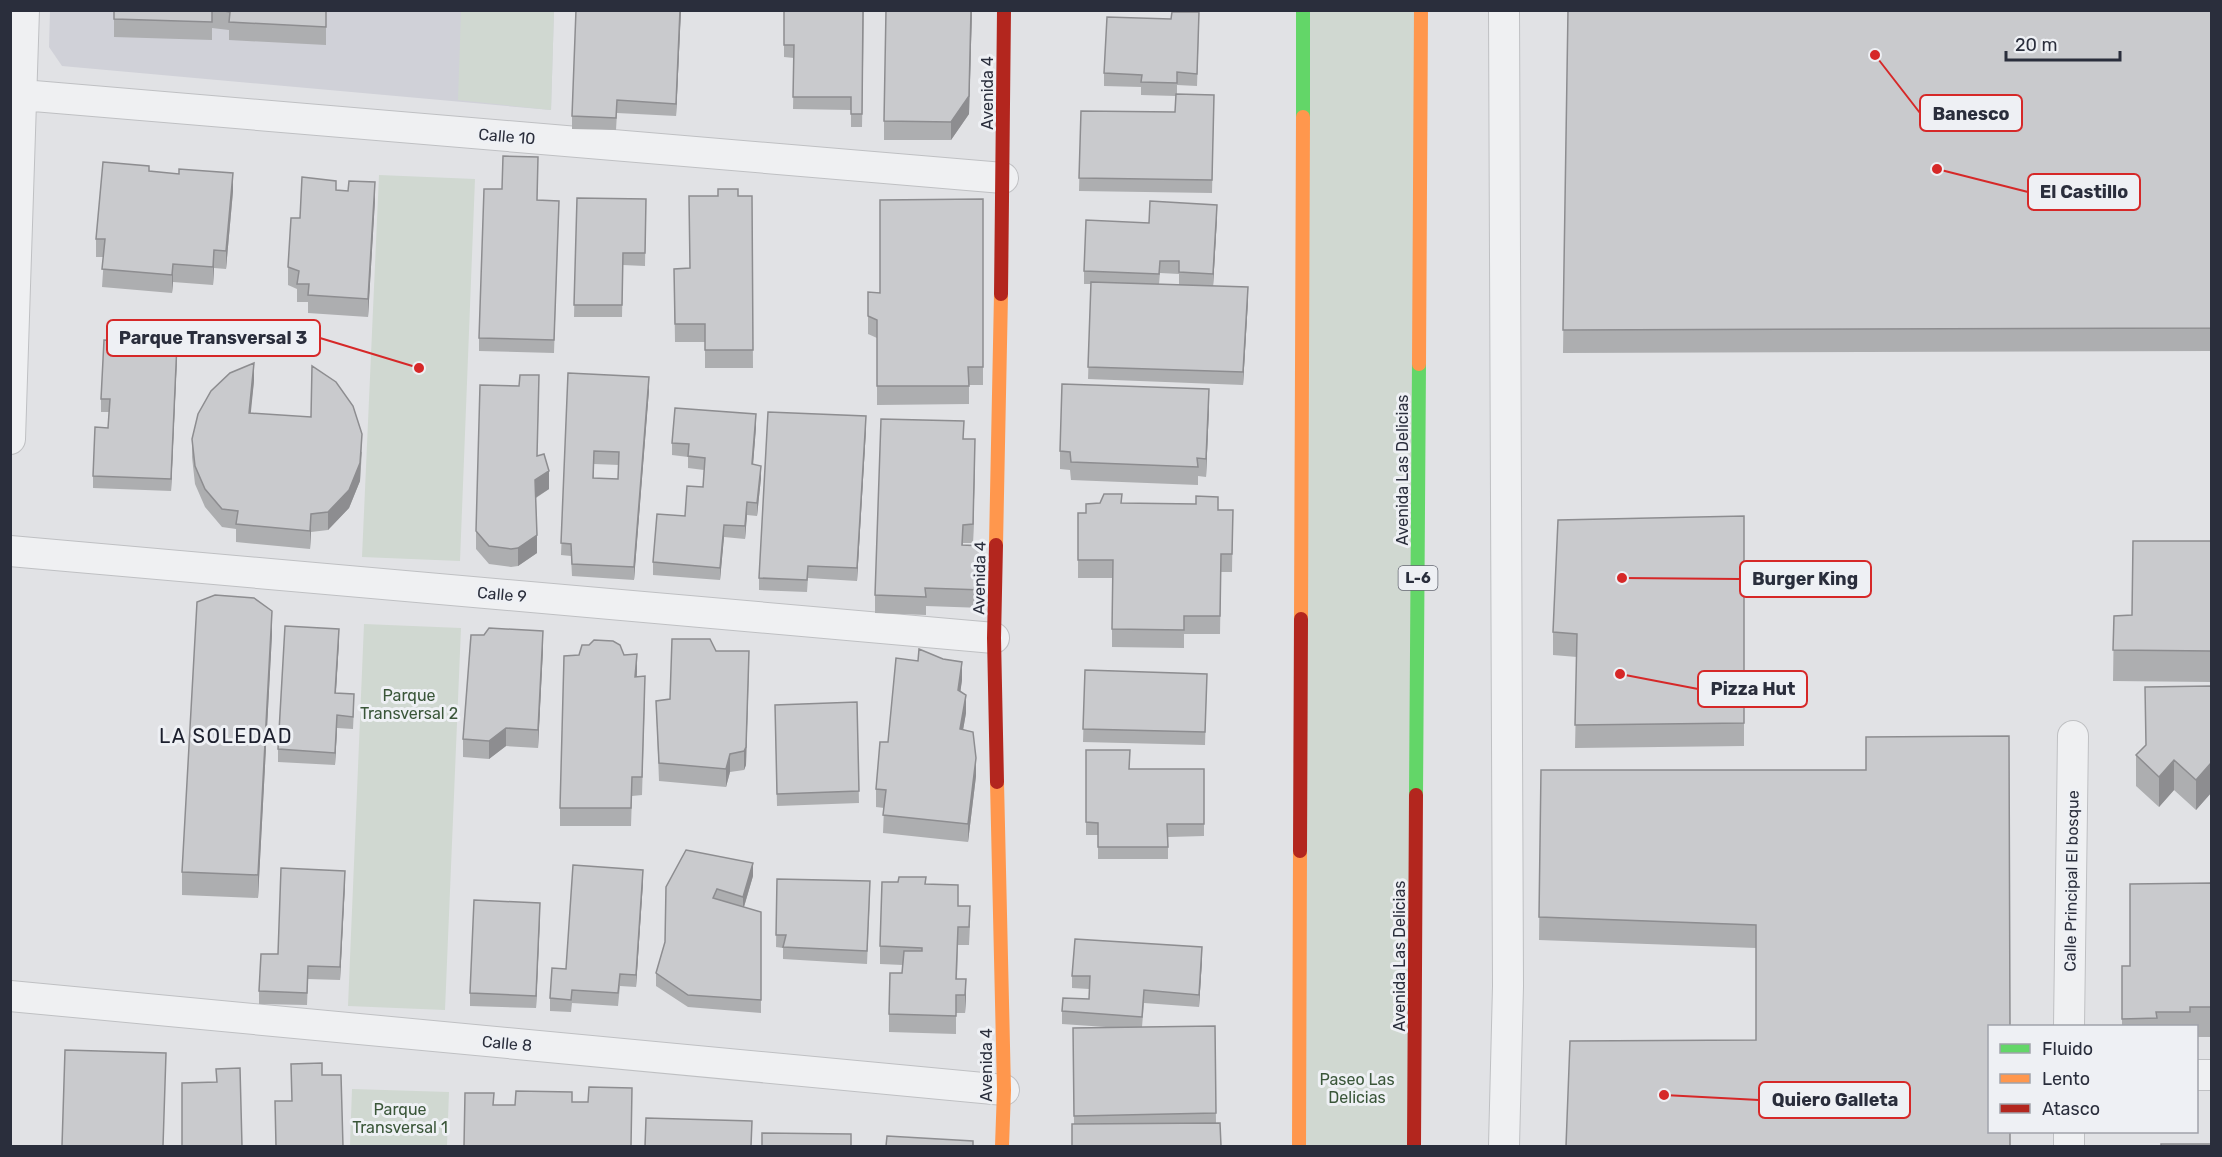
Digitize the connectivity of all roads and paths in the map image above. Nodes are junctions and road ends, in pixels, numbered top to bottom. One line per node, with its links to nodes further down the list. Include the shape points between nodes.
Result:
1 (24, 10): 6 (street)
2 (1004, 10): 7 (main road, Avenida 4)
3 (1303, 10): 16 (main road)
4 (1421, 10): 17 (main road, Avenida Las Delicias / L-6)
5 (1504, 10): 18 (street, via 1508,986)
6 (16, 95): 7 (street, Calle 10); 8 (street)
7 (1003, 178): 10 (main road, Avenida 4)
8 (10, 439)
9 (10, 551): 10 (street, Calle 9)
10 (994, 638): 14 (main road, Avenida 4)
11 (2073, 736): 13 (street, Calle Principal El bosque)
12 (10, 996): 14 (street, Calle 8)
13 (2069, 1025)
14 (1004, 1090): 15 (main road, Avenida 4)
15 (1002, 1146)
16 (1299, 1146)
17 (1414, 1146)
18 (1504, 1146)

